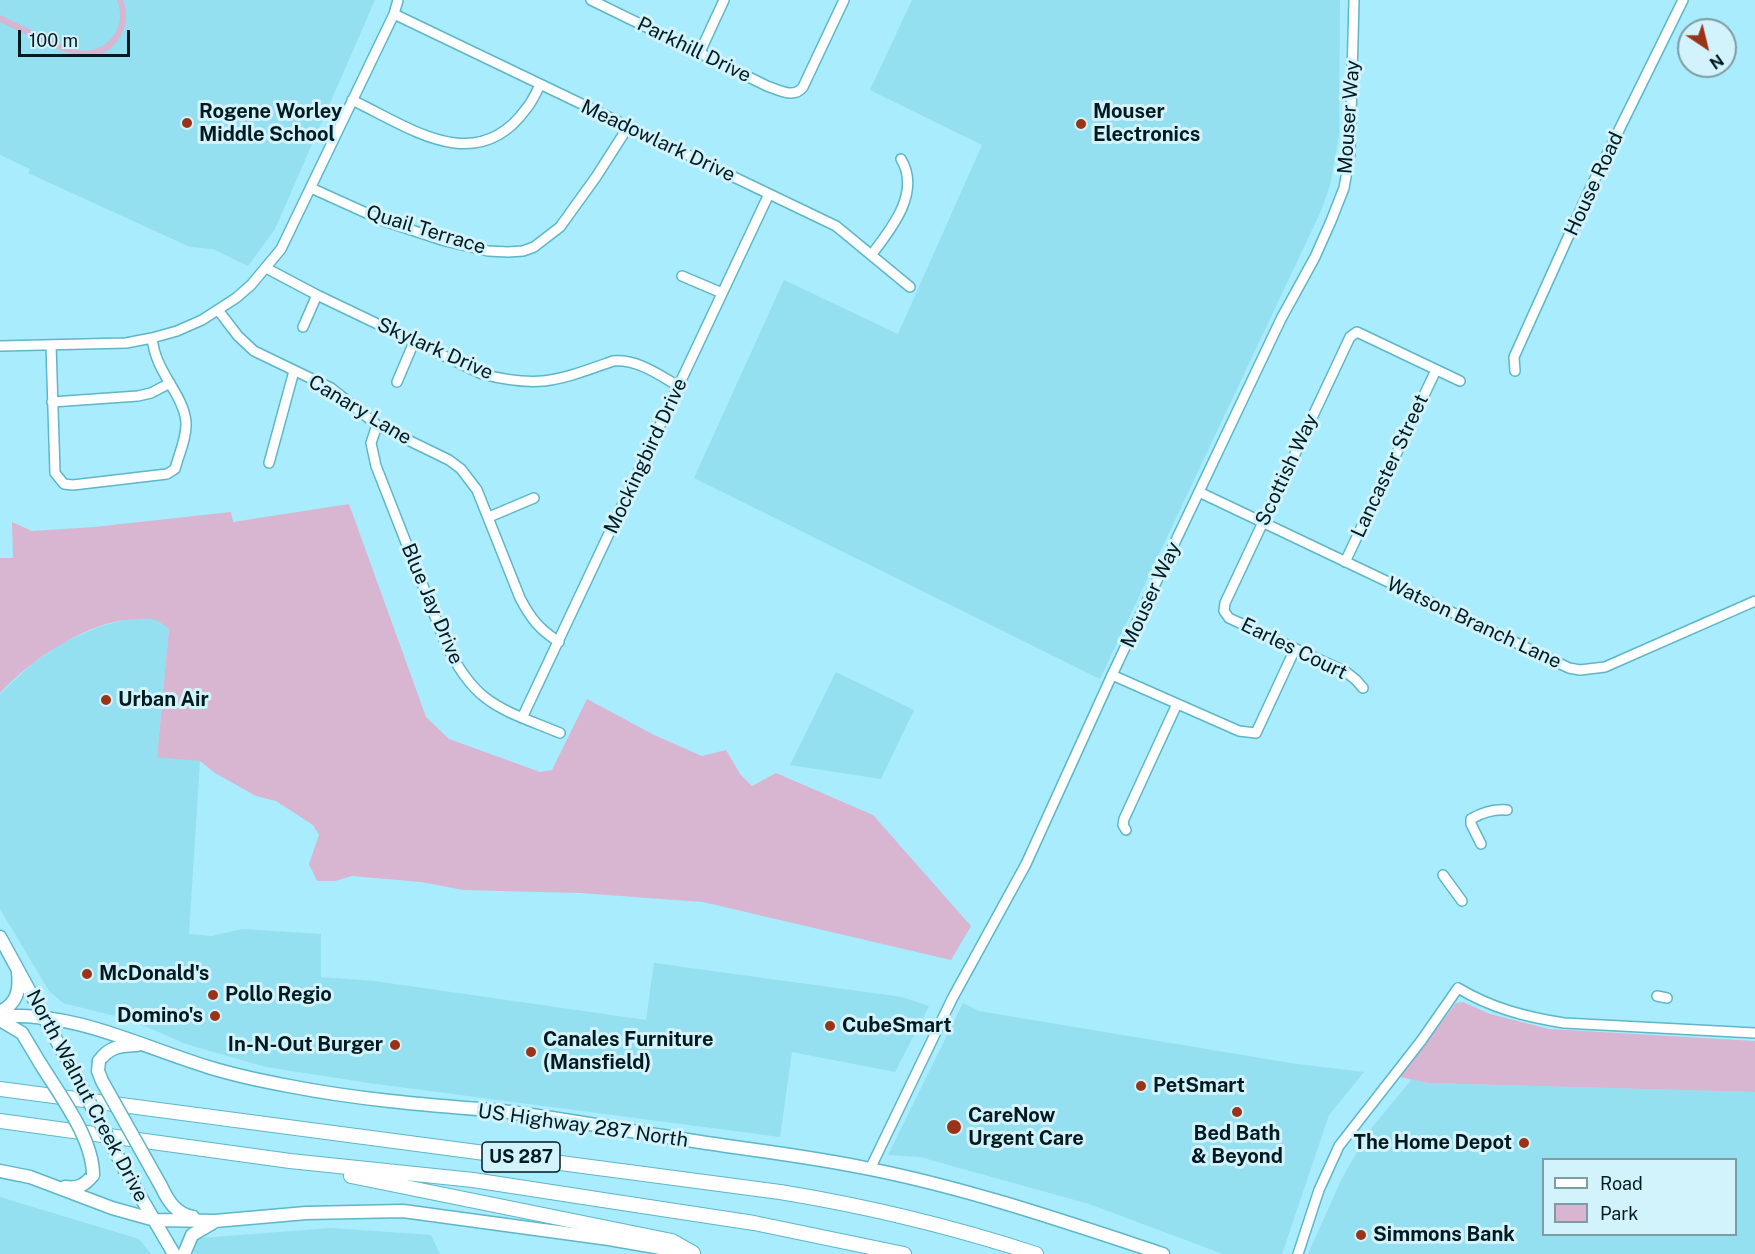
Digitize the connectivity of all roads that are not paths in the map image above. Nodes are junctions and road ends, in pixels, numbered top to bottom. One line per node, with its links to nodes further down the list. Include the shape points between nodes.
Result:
1 (398, 0): 7 (street)
2 (591, 0): 8 (street, Parkhill Drive)
3 (724, 0): 8 (street)
4 (844, 0): 8 (street, Parkhill Drive, via 799,92 792,94 767,86)
5 (1354, 0): 37 (street, Mouser Way, via 1350,154 1344,188 1315,257 1281,319)
6 (1683, 0): 29 (street, House Road, via 1588,193 1514,357)
7 (394, 14): 9 (street, Meadowlark Drive); 10 (street)
8 (700, 52)
9 (540, 85): 10 (street, via 526,109 505,130 482,143 468,145 434,139); 11 (street, Meadowlark Drive)
10 (352, 100): 13 (street)
11 (628, 127): 13 (street, Quail Terrace, via 560,227 534,247 523,250 488,251 445,241 384,221); 14 (street, Meadowlark Drive)
12 (901, 159): 15 (street, via 909,186 887,234)
13 (311, 188): 16 (street, via 281,249)
14 (769, 194): 15 (street, Meadowlark Drive, via 836,226); 19 (street, Mockingbird Drive)
15 (872, 254): 18 (street, Meadowlark Drive)
16 (266, 268): 20 (street, Skylark Drive); 21 (street)
17 (682, 276): 19 (street)
18 (910, 287)
19 (722, 293): 33 (street, Mockingbird Drive)
20 (317, 295): 22 (street); 24 (street, Skylark Drive)
21 (218, 310): 23 (street, via 177,331); 28 (street, Canary Lane, via 254,351)
22 (303, 327)
23 (152, 338): 25 (street); 32 (street, via 158,362)
24 (414, 342): 31 (street); 33 (street, Skylark Drive, via 482,374 507,380 561,380 620,361 644,367)
25 (51, 345): 26 (street); 34 (street)
26 (0, 346)
27 (1436, 370): 30 (street); 40 (street, Scottish Way, via 1357,332 1347,340); 41 (street, Lancaster Street)
28 (294, 371): 35 (street, Canary Lane, via 337,392); 36 (street)
29 (1515, 371)
30 (1460, 381)
31 (397, 382)
32 (170, 383): 34 (street, via 138,396); 34 (street, via 186,425 175,469 167,474 64,484 55,473)
33 (680, 387): 44 (street, Mockingbird Drive)
34 (52, 402)
35 (377, 425): 39 (street, Canary Lane, via 461,469 476,488); 49 (street, Blue Jay Drive, via 371,443 375,466 456,666 475,691 495,706)
36 (269, 464)
37 (1199, 492): 40 (street, Watson Branch Lane); 46 (street, Mouser Way)
38 (534, 498): 39 (street)
39 (489, 518): 44 (street, Canary Lane, via 528,614 542,631)
40 (1262, 522): 41 (street, Watson Branch Lane); 43 (street, Scottish Way, via 1224,603)
41 (1345, 562): 42 (street, Watson Branch Lane, via 1556,663 1580,670 1605,667)
42 (1755, 602)
43 (1224, 611): 45 (street, Earles Court, via 1229,618)
44 (559, 642): 49 (street, Mockingbird Drive)
45 (1295, 649): 47 (street, Earles Court, via 1352,676); 48 (street, via 1256,733 1239,731)
46 (1112, 675): 48 (street); 65 (street, Mouser Way, via 1026,864 952,999)
47 (1363, 688)
48 (1177, 704): 52 (street, via 1124,819)
49 (522, 718): 50 (street, Blue Jay Drive)
50 (560, 733)
51 (1507, 810): 53 (street, via 1471,819)
52 (1126, 830)
53 (1481, 844)
54 (1443, 875): 55 (street)
55 (1462, 901)
56 (0, 937): 57 (main road, North Walnut Creek Drive)
57 (18, 968): 58 (main road, via 15,1001); 59 (main road, North Walnut Creek Drive)
58 (0, 1016): 59 (main road, US Highway 287 North); 67 (main road, bridge, via 22,1033 89,1150 93,1175 85,1184)
59 (44, 1017): 61 (main road, US Highway 287 North, via 97,1028); 68 (main road, North Walnut Creek Drive, bridge)
60 (1755, 1033): 76 (street, via 1564,1023 1490,1005 1458,988 1339,1146 1318,1190)
61 (145, 1045): 65 (main road, US Highway 287 North, via 208,1067 290,1086 464,1110 491,1110); 69 (main road, bridge, via 105,1052 98,1071 168,1200 179,1212)
62 (0, 1089): 74 (highway, US 287, via 808,1196)
63 (0, 1121): 64 (highway, US 287)
64 (312, 1164): 72 (highway, via 358,1177 672,1241); 73 (highway, US 287, via 473,1180 754,1224)
65 (870, 1168): 75 (main road, US Highway 287 North, via 953,1188)
66 (0, 1171): 67 (main road)
67 (52, 1185): 68 (main road)
68 (154, 1220): 69 (main road); 70 (main road, North Walnut Creek Drive)
69 (215, 1221): 71 (main road, via 192,1235); 72 (main road, via 306,1213 403,1211)
70 (174, 1254)
71 (184, 1254)
72 (695, 1254)
73 (904, 1254)
74 (1036, 1254)
75 (1163, 1254)
76 (1298, 1254)

